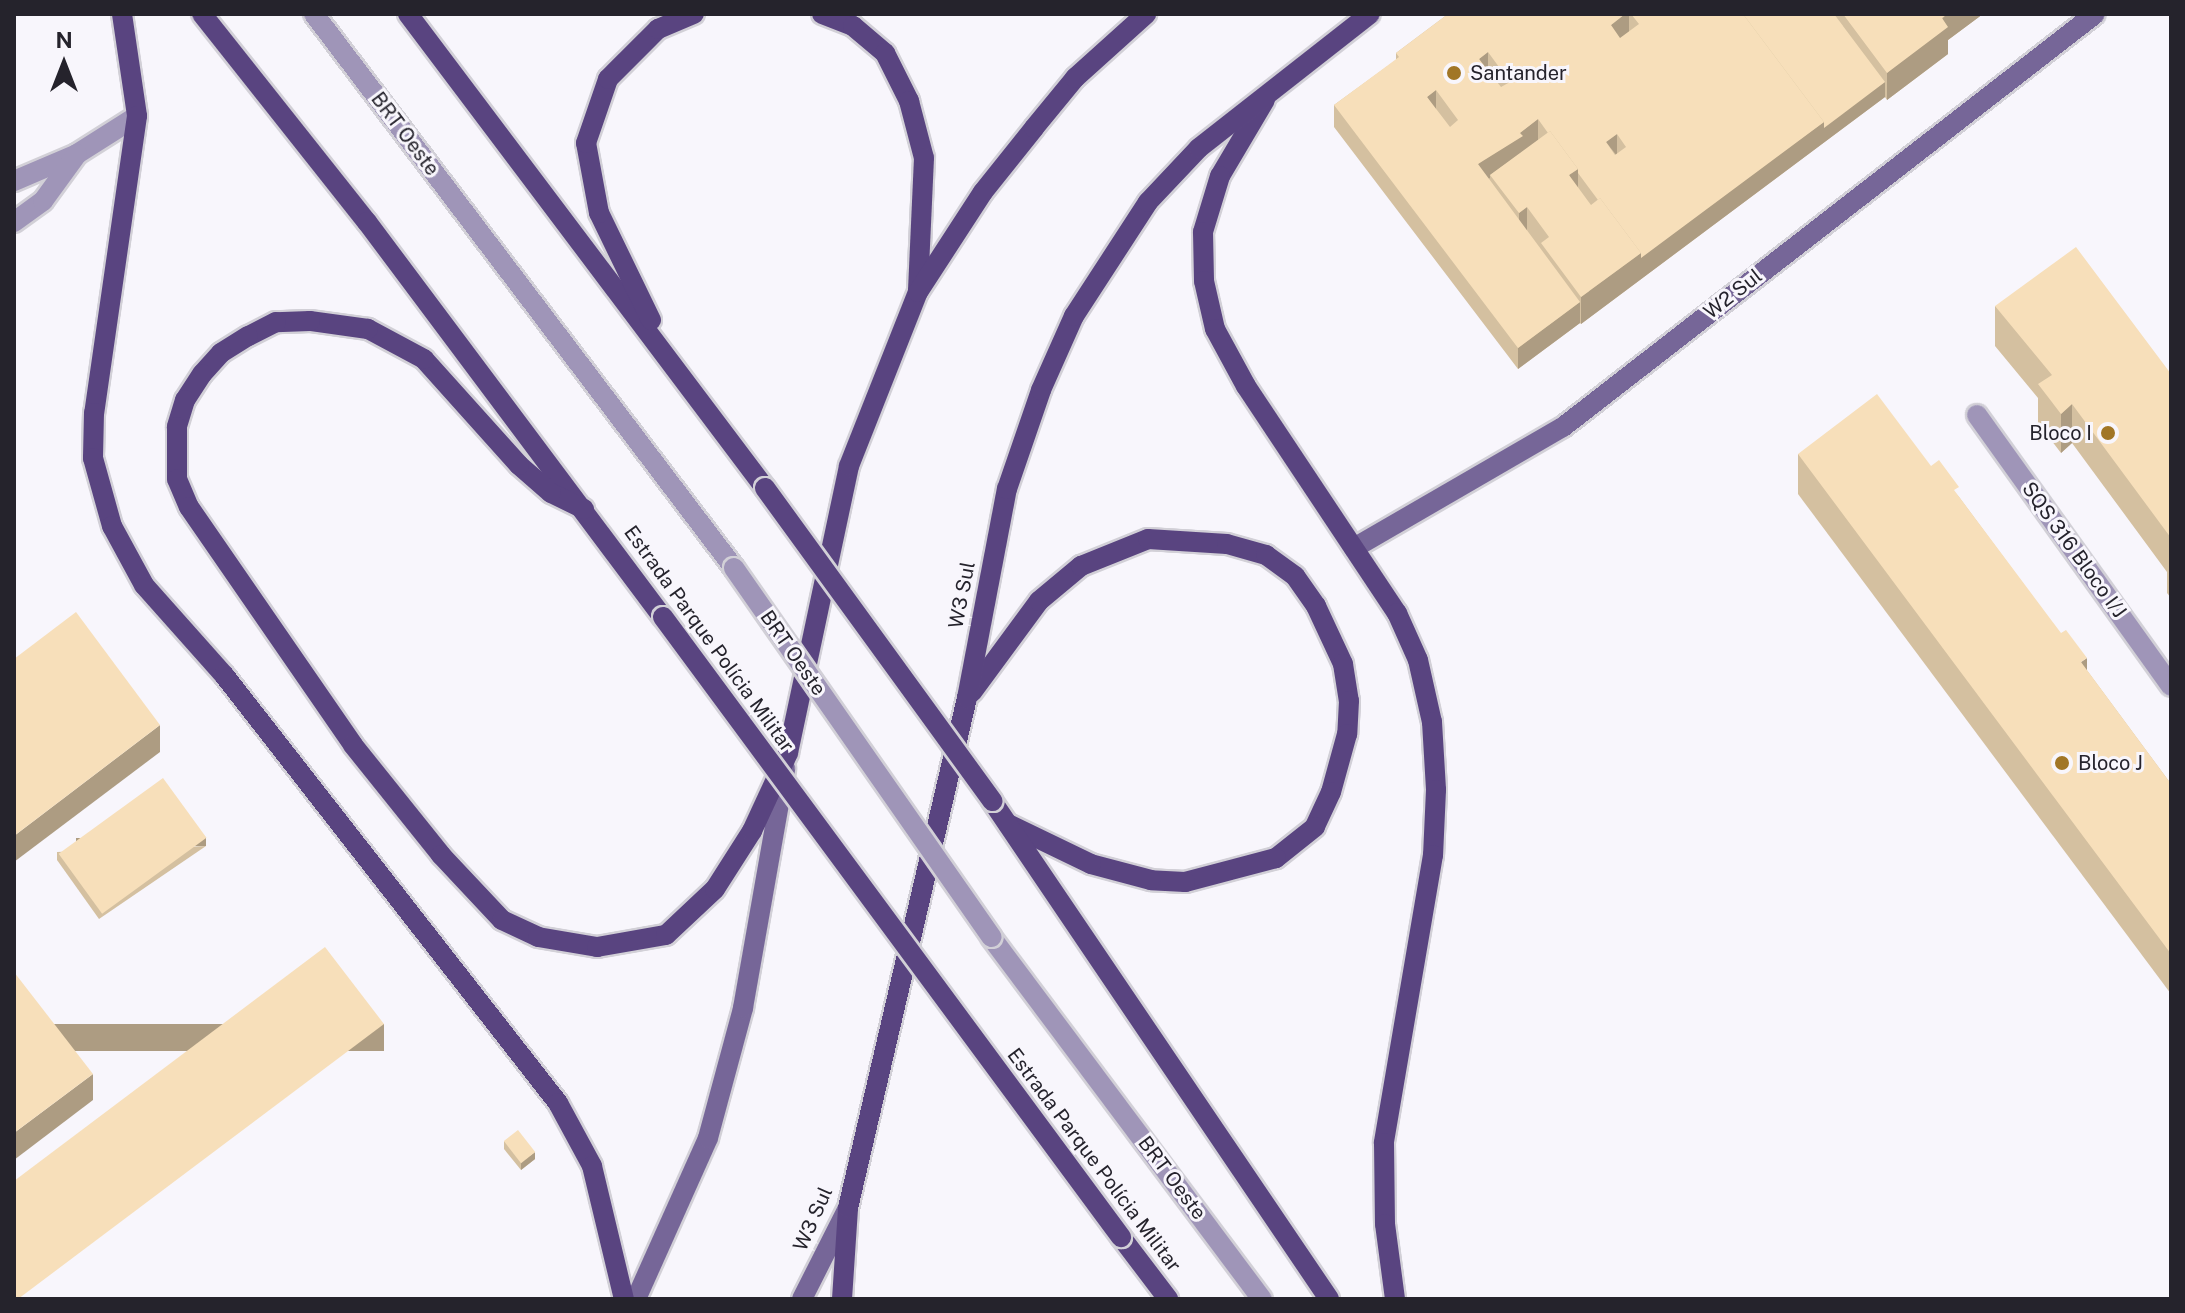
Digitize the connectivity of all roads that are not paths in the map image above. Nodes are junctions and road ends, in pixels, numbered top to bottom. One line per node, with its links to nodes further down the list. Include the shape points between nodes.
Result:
1 (122, 14): 11 (main road)
2 (202, 14): 18 (main road, Estrada Parque Polícia Militar)
3 (314, 14): 30 (street, BRT Oeste, bridge, via 734,568 991,937)
4 (408, 14): 16 (main road)
5 (694, 14): 16 (main road, via 658,29 608,79 586,143 599,213)
6 (822, 14): 15 (main road, via 853,26 885,53 909,101 924,158)
7 (1146, 14): 15 (main road, via 1075,78 1042,118 983,192)
8 (1370, 14): 10 (main road, W3 Sul)
9 (2095, 14): 19 (street, W2 Sul, via 1563,427)
10 (1272, 88): 19 (main road, via 1220,176 1203,232 1204,281 1215,329 1246,386); 21 (main road, W3 Sul, via 1199,148 1148,202 1074,316 1041,390 1007,489)
11 (137, 116): 12 (street); 26 (main road, via 94,413 93,458 112,526 144,585 224,675 558,1103 592,1166)
12 (77, 154): 13 (street); 14 (street, via 43,201)
13 (14, 181)
14 (14, 222)
15 (918, 292): 22 (main road, via 849,466)
16 (669, 356): 23 (main road, bridge)
17 (1977, 415): 20 (street, SQS 316 Bloco I/J)
18 (584, 509): 22 (main road, via 551,493 519,465 424,359 368,329 276,322 248,336 221,353 202,374 185,400 177,427 177,479 230,570 353,745 441,855 502,920 568,945 637,943 666,935 715,889 752,831); 25 (main road, Estrada Parque Polícia Militar, bridge)
19 (1354, 548): 32 (main road, via 1397,613 1418,660 1432,722 1436,790 1417,974 1397,1052 1384,1143 1385,1224)
20 (2171, 686)
21 (967, 698): 23 (main road, via 1039,601 1081,566 1148,539 1227,544 1266,555 1295,576 1316,606 1343,664 1347,734 1331,792 1315,827 1276,858 1231,874 1185,882 1151,880 1091,864); 24 (main road, W3 Sul)
22 (788, 753): 27 (street, via 743,1008 708,1138)
23 (1008, 824): 31 (main road)
24 (848, 1208): 28 (street, W3 Sul); 29 (main road)
25 (1165, 1297)
26 (624, 1299)
27 (636, 1299)
28 (802, 1299)
29 (842, 1299)
30 (1262, 1299)
31 (1329, 1299)
32 (1395, 1299)

